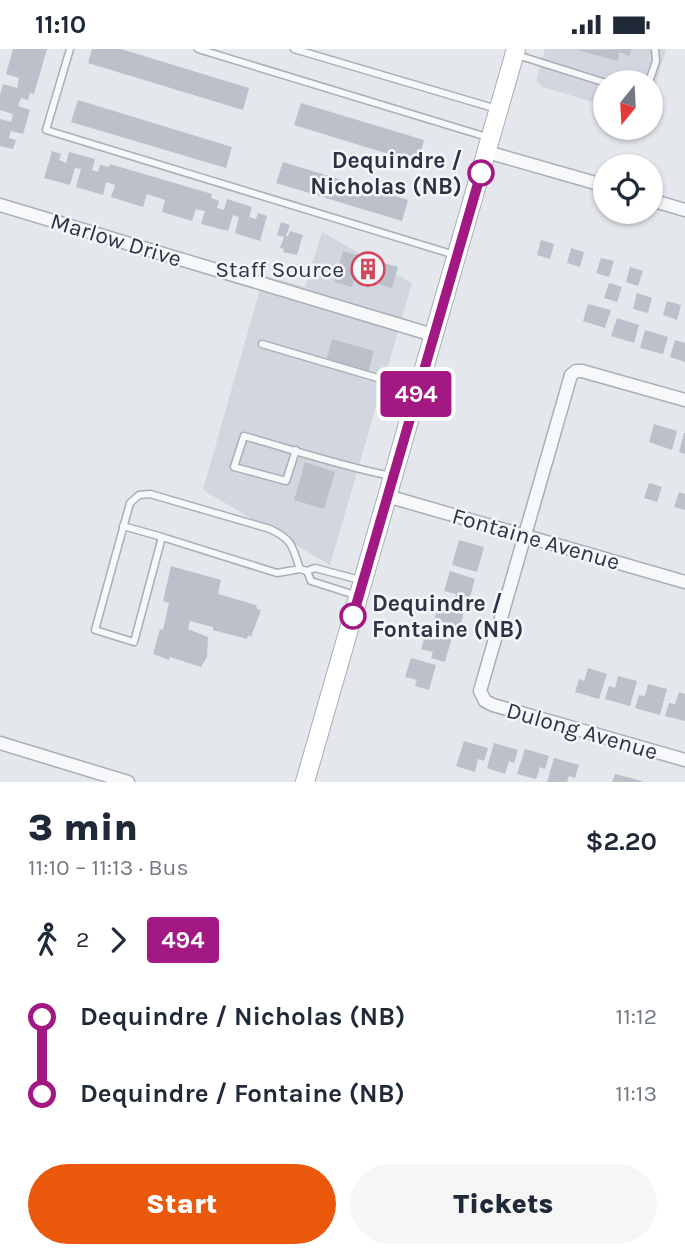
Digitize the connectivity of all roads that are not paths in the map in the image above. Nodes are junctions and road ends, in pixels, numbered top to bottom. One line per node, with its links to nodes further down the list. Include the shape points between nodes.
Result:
1 (70, 49): 14 (lane, via 46,130)
2 (198, 49): 9 (lane)
3 (294, 49): 8 (lane)
4 (655, 49): 6 (lane)
5 (516, 52): 7 (lane); 8 (main road)
6 (653, 70)
7 (593, 79)
8 (499, 110): 9 (main road)
9 (489, 145): 10 (street); 14 (main road)
10 (593, 181)
11 (663, 204): 13 (street)
12 (0, 205): 15 (street, Marlow Drive)
13 (685, 210)
14 (456, 256): 15 (main road)
15 (433, 335): 17 (main road)
16 (262, 344): 17 (lane)
17 (417, 390): 20 (main road)
18 (685, 400): 23 (street, via 576,371 568,383)
19 (296, 450): 19 (lane, via 244,436 234,467 286,481); 20 (lane)
20 (393, 477): 21 (main road)
21 (387, 496): 23 (street, Fontaine Avenue); 27 (main road)
22 (123, 526): 24 (lane); 24 (lane, via 95,630 134,642); 25 (lane, via 130,503 139,495 150,494 285,536)
23 (525, 535): 26 (street, Fontaine Avenue); 29 (street, Dulong Avenue, via 483,675 481,697 493,705)
24 (162, 537): 25 (lane, via 277,573)
25 (303, 570): 27 (lane, via 315,568); 27 (lane, via 311,581)
26 (685, 582)
27 (360, 588): 31 (main road)
28 (0, 743): 30 (street)
29 (685, 760)
30 (128, 782)
31 (305, 782)

